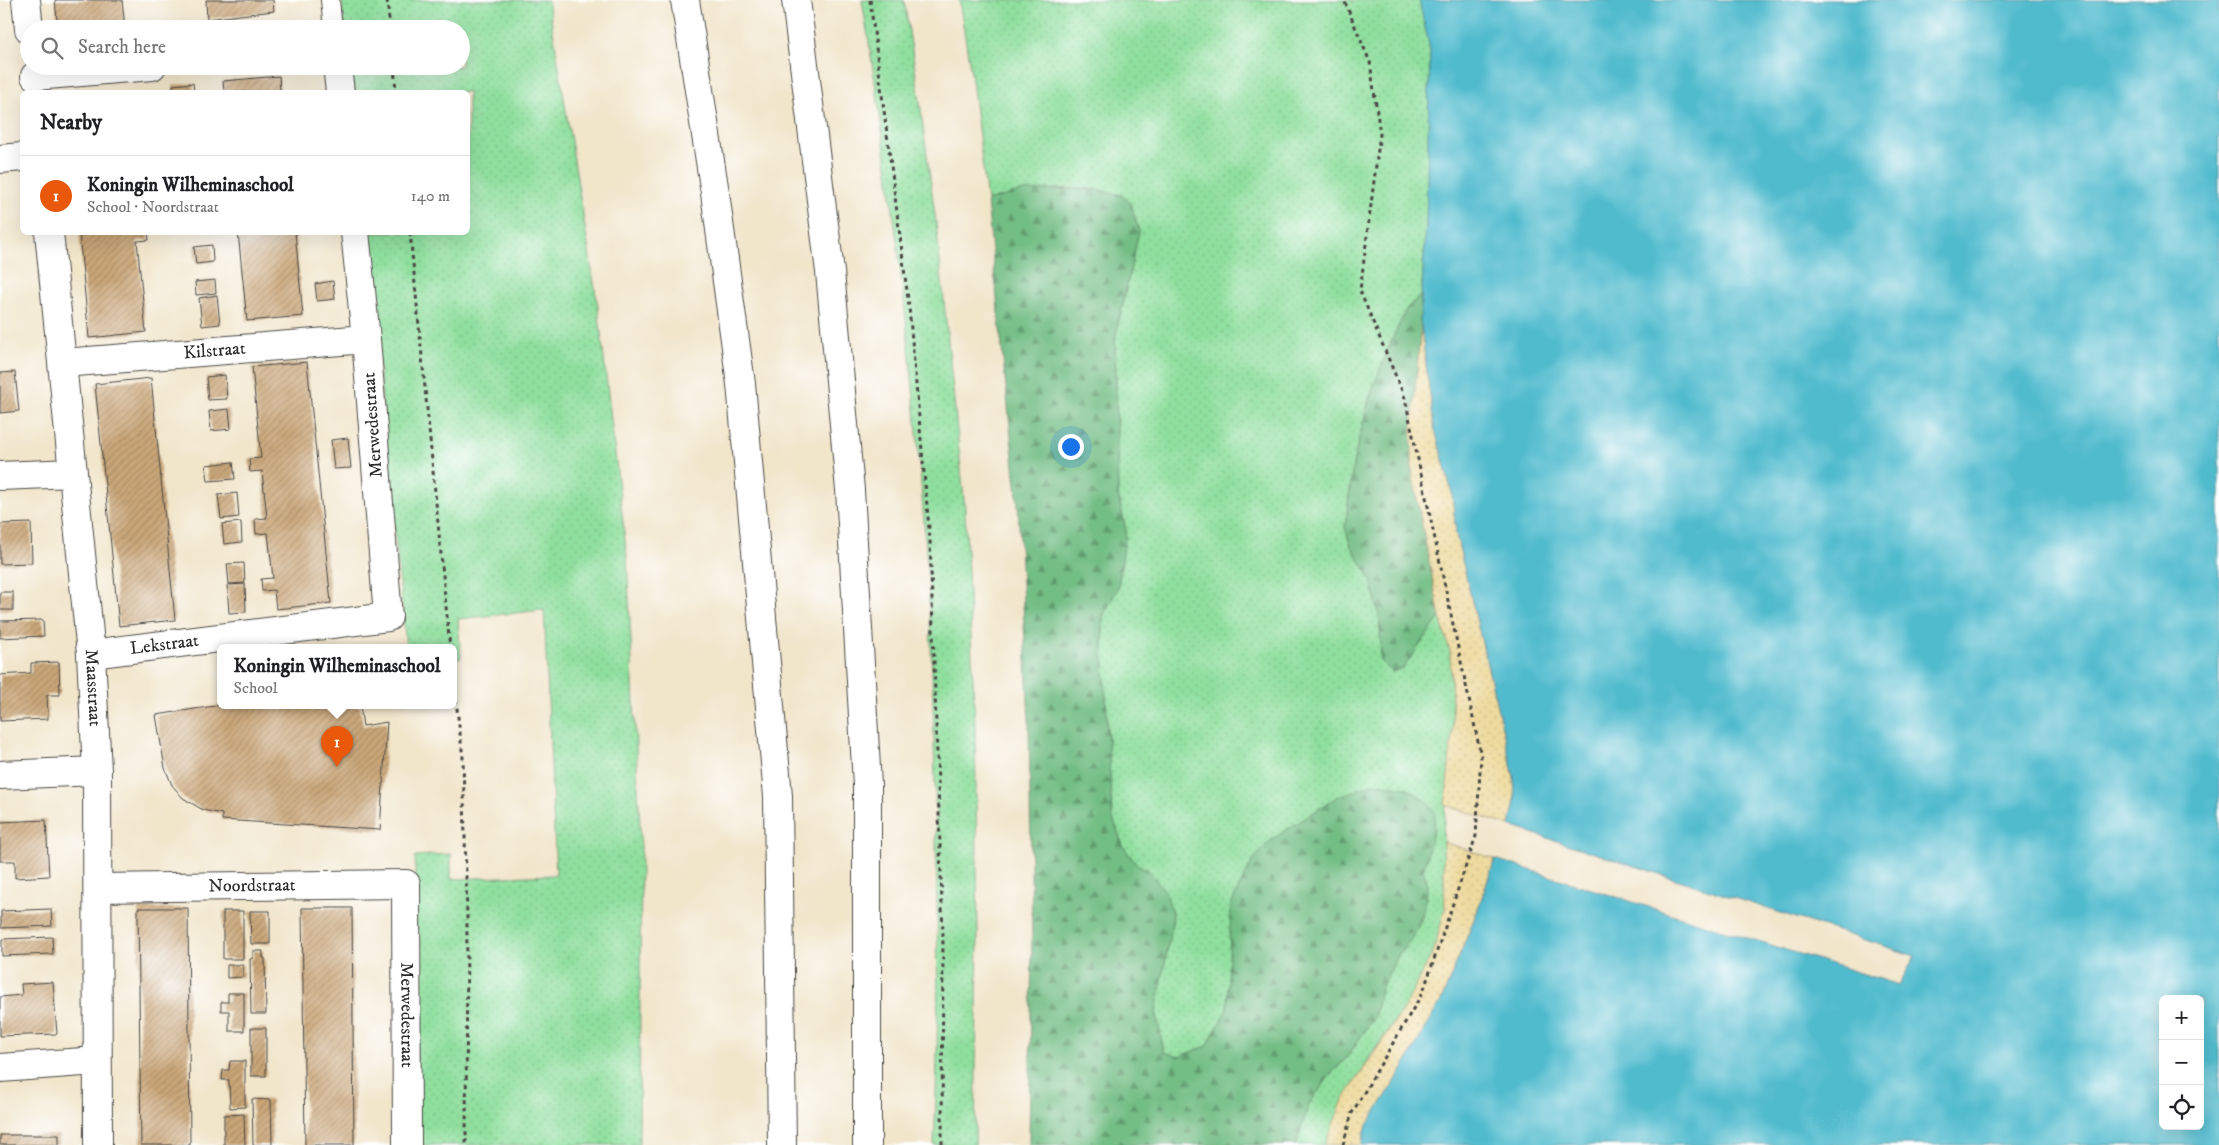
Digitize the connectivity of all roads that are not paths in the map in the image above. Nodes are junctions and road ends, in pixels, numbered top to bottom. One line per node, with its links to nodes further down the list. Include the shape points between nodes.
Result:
1 (26, 0): 5 (main road)
2 (330, 0): 6 (lane)
3 (685, 0): 29 (main road, via 741,384 778,796)
4 (796, 0): 30 (main road, via 830,272 850,490 867,785)
5 (28, 20)
6 (332, 20)
7 (64, 75): 9 (main road)
8 (339, 75): 10 (main road)
9 (35, 78)
10 (340, 90)
11 (20, 157): 12 (main road)
12 (0, 159)
13 (49, 235): 16 (main road, Maasstraat)
14 (355, 235): 15 (main road, Merwedestraat)
15 (366, 339): 16 (main road, Kilstraat); 19 (main road, Merwedestraat)
16 (63, 362): 17 (main road, Maasstraat)
17 (73, 473): 18 (main road); 20 (main road, Maasstraat)
18 (0, 476)
19 (388, 617): 20 (main road, Lekstraat)
20 (91, 654): 21 (main road, Maasstraat)
21 (97, 771): 22 (main road); 24 (main road, Maasstraat)
22 (0, 775)
23 (406, 884): 24 (main road, Noordstraat); 28 (main road, Merwedestraat)
24 (98, 888): 25 (main road, Maasstraat)
25 (97, 1061): 26 (main road); 27 (main road, Maasstraat)
26 (0, 1068)
27 (98, 1145)
28 (407, 1145)
29 (782, 1145)
30 (867, 1145)

